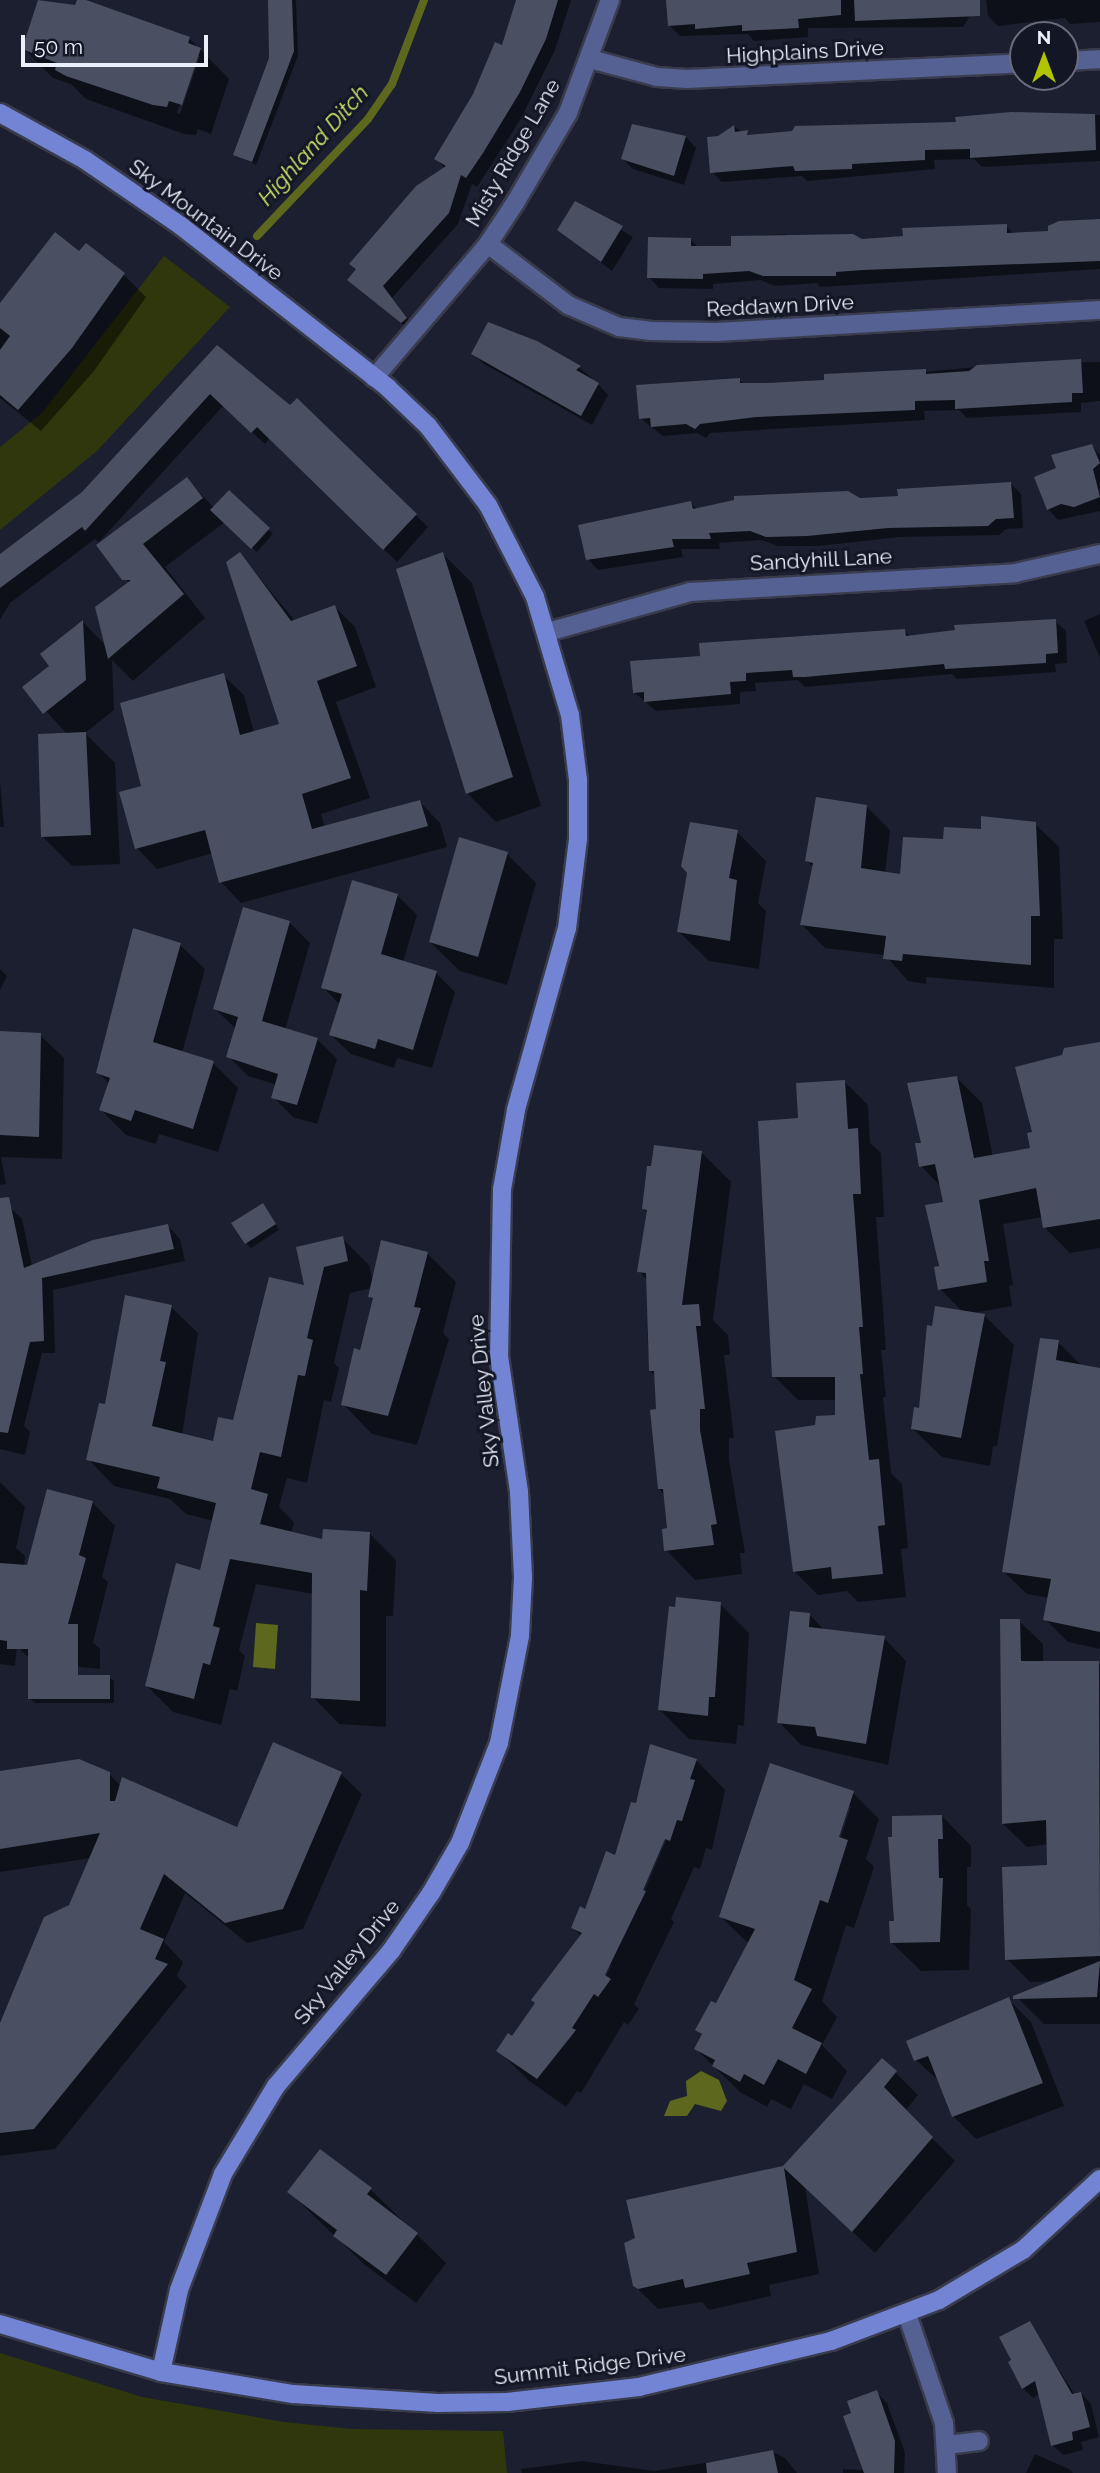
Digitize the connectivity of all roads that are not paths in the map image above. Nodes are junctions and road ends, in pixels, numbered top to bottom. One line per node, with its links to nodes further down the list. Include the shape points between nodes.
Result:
1 (610, 0): 3 (street, Misty Ridge Lane)
2 (1100, 59): 4 (street)
3 (590, 60): 5 (street, Highplains Drive, via 657,77 687,79); 7 (street, Misty Ridge Lane, via 568,113)
4 (1079, 60)
5 (1009, 64)
6 (0, 113): 9 (street, Sky Mountain Drive, via 138,194)
7 (488, 244): 8 (street, Reddawn Drive, via 568,305 608,323 650,331 717,332); 9 (street, Misty Ridge Lane)
8 (1100, 310)
9 (374, 377): 11 (street, Sky Valley Drive, via 428,426 488,505)
10 (1100, 554): 11 (street, Sandyhill Lane, via 1015,573 690,592)
11 (548, 632): 15 (street, Sky Valley Drive, via 570,715 578,839 567,928 516,1110 502,1189 499,1356 523,1539 520,1636 512,1687 482,1791 431,1893 391,1951 276,2085 223,2174 179,2291)
12 (1100, 2179): 13 (street, Summit Ridge Drive, via 1023,2250)
13 (907, 2314): 15 (street, Summit Ridge Drive, via 831,2341 706,2374 639,2387 507,2402 307,2395); 17 (street, via 933,2387)
14 (0, 2323): 15 (street, Summit Ridge Drive)
15 (160, 2372)
16 (979, 2441): 17 (street)
17 (947, 2445): 18 (street)
18 (947, 2473)

